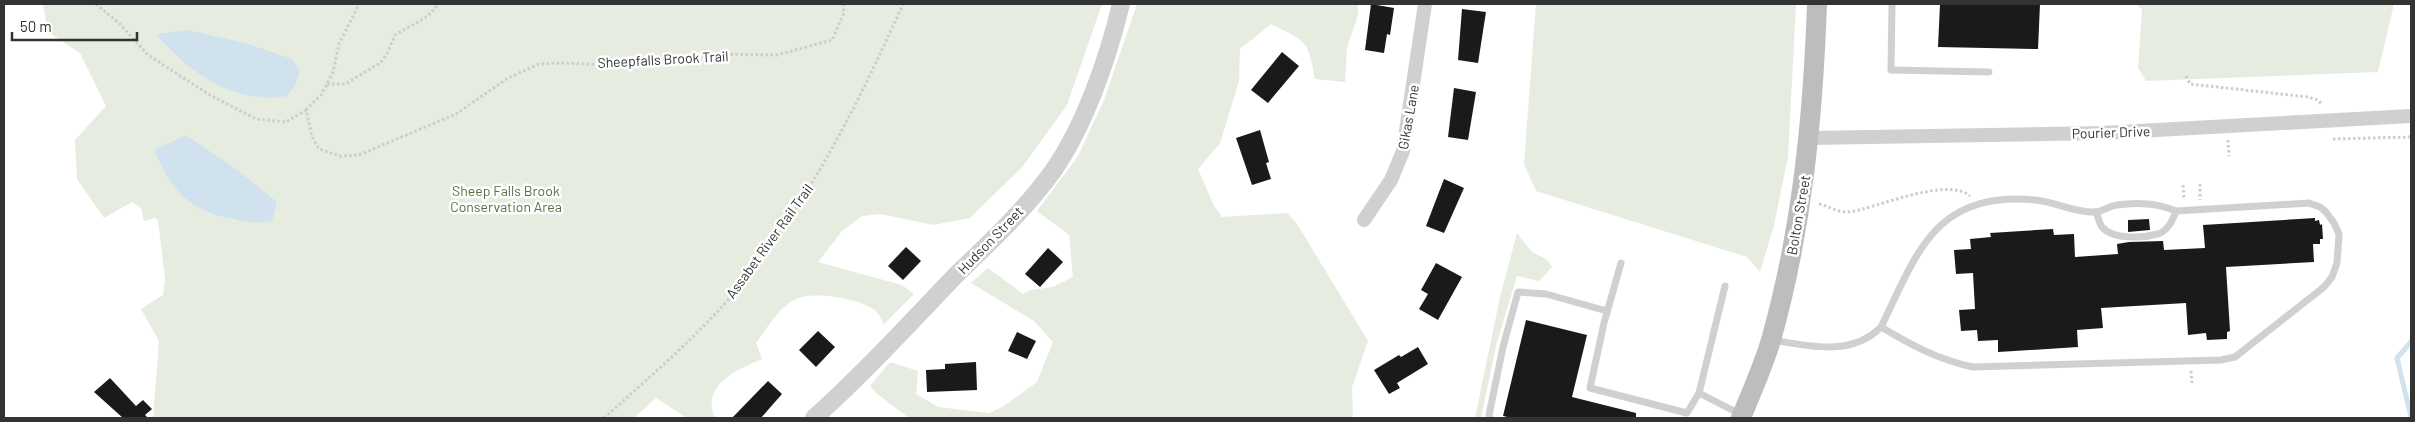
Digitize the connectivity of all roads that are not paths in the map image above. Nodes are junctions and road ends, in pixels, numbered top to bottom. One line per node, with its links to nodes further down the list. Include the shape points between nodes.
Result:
1 (1121, 4): 6 (street, Hudson Street)
2 (1128, 4): 6 (street, Hudson Street)
3 (1426, 4): 12 (street, Gikas Lane, via 1403,151 1391,180)
4 (1817, 4): 9 (main road, Bolton Street)
5 (1892, 4): 7 (lane, via 1891,70)
6 (1115, 27): 20 (street, Hudson Street, via 1076,130 1053,171 1000,232 849,387)
7 (1989, 72)
8 (2411, 116): 9 (street, Pourier Drive, via 2102,133)
9 (1810, 138): 17 (main road, Bolton Street, via 1799,217)
10 (2176, 211): 11 (lane, via 2161,204 2116,205); 11 (lane, via 2172,223 2159,234 2128,237 2110,233 2101,226); 16 (lane, via 2309,203 2320,207 2334,223 2339,234 2338,263 2324,287 2235,357 2221,360 1972,367 1921,351)
11 (2096, 212): 16 (lane, via 2038,200 2013,199 1980,205 1946,219 1924,243)
12 (1364, 220)
13 (1621, 263): 15 (lane)
14 (1725, 286): 18 (lane)
15 (1607, 311): 18 (lane, via 1590,388 1686,413); 21 (lane, via 1546,294 1518,292 1503,347 1488,415)
16 (1881, 327): 17 (lane, via 1857,344 1838,347)
17 (1771, 340): 19 (main road, Bolton Street)
18 (1700, 393): 19 (lane)
19 (1742, 417)
20 (814, 418)
21 (1490, 418)

